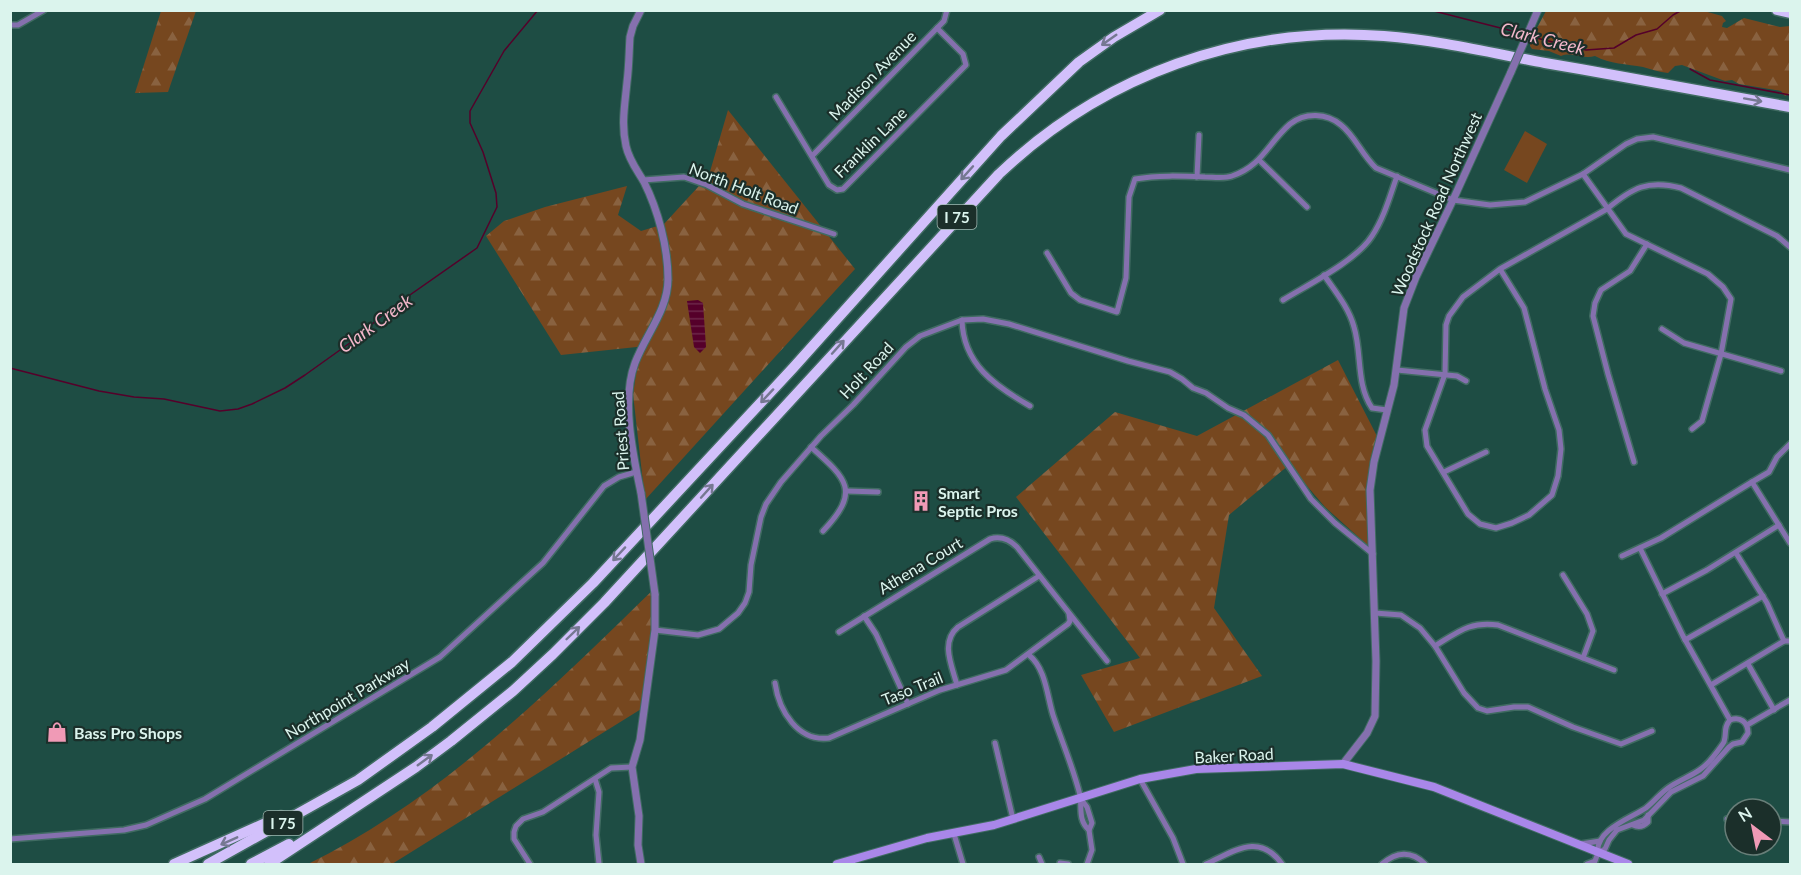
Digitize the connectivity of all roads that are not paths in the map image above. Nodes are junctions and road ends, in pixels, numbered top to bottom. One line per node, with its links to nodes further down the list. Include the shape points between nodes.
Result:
1 (44, 10): 8 (street, via 18,25)
2 (641, 10): 19 (street, Priest Road, via 630,37 623,124 629,158)
3 (947, 10): 9 (street, Madison Avenue)
4 (1160, 10): 89 (highway, I 75, one-way to 89, via 1080,62 1001,136 793,368 545,632 460,705)
5 (1538, 10): 20 (street, Woodstock Road Northwest, bridge)
6 (1777, 10): 7 (highway)
7 (1791, 13)
8 (10, 25)
9 (937, 28): 13 (street, Madison Avenue); 13 (street, Franklin Lane, via 963,54 966,65 910,123 843,189 832,188)
10 (776, 97): 13 (street, Franklin Lane)
11 (1791, 107): 90 (highway, I 75, one-way to 11, via 485,715 553,654 987,185 1035,141 1116,89 1164,68 1227,48 1340,34 1436,43)
12 (1199, 135): 18 (street)
13 (812, 156)
14 (1259, 160): 17 (street, via 1290,124 1313,115 1329,116 1343,126 1376,168); 18 (street, via 1230,177); 21 (street)
15 (1791, 170): 16 (street, via 1653,137 1626,144)
16 (1583, 174): 20 (street, via 1525,202 1490,205); 22 (street)
17 (1397, 176): 20 (street); 28 (street, via 1372,237 1359,252)
18 (1197, 177): 26 (street, via 1136,179 1129,197 1126,278 1117,312 1080,300 1071,293)
19 (643, 180): 23 (street, North Holt Road, via 684,177 743,204); 44 (street, Priest Road, via 660,226 668,277 660,313 631,378 630,425)
20 (1453, 200): 33 (street, Woodstock Road Northwest, via 1404,308)
21 (1306, 207)
22 (1607, 209): 24 (street, via 1626,234); 25 (street, via 1636,188 1666,184 1753,223); 27 (street)
23 (834, 234)
24 (1647, 244): 32 (street, via 1708,274 1723,286 1731,299); 43 (street, via 1630,271 1601,290 1593,316)
25 (1791, 246)
26 (1047, 253)
27 (1500, 268): 35 (street, via 1452,310 1446,325); 45 (street, via 1524,308 1559,430 1558,476 1552,495 1542,506 1496,528 1480,524 1468,514)
28 (1324, 275): 29 (street); 38 (street, via 1355,328 1365,398 1372,408)
29 (1283, 300)
30 (962, 320): 37 (street, via 962,336 986,378); 41 (street, Holt Road, via 920,336 906,347); 54 (street, Holt Road, via 1009,324 1170,372 1244,415 1268,435 1311,499)
31 (1662, 329): 32 (street, via 1684,343)
32 (1721, 354): 34 (street); 39 (street, via 1702,421)
33 (1397, 370): 35 (street); 38 (street, Woodstock Road Northwest)
34 (1781, 371)
35 (1445, 374): 36 (street); 45 (street, via 1425,430 1427,446)
36 (1466, 381)
37 (1030, 406)
38 (1387, 410): 54 (street, Woodstock Road Northwest, via 1370,490)
39 (1692, 429)
40 (1791, 444): 46 (street, via 1768,472)
41 (811, 447): 47 (street, via 835,469); 63 (street, Holt Road, via 766,504 756,534 749,592 738,613 719,629 698,635)
42 (1486, 452): 45 (street)
43 (1634, 462)
44 (636, 472): 63 (street, Priest Road, bridge, via 655,594); 96 (street, Northpoint Parkway, via 604,486 543,563 440,657 205,799 146,825 124,830)
45 (1444, 472)
46 (1752, 483): 49 (street); 52 (street)
47 (847, 491): 48 (street); 50 (street, via 844,505)
48 (878, 492)
49 (1779, 525): 51 (street); 53 (street)
50 (823, 531)
51 (1791, 543)
52 (1640, 548): 55 (street); 58 (street)
53 (1736, 553): 58 (street); 59 (street)
54 (1373, 554): 60 (street, Woodstock Road Northwest)
55 (1622, 556)
56 (1563, 575): 69 (street, via 1593,631)
57 (1039, 576): 61 (street, Athena Court); 62 (street, Athena Court, via 1014,544 994,538); 74 (street, via 952,633 948,650)
58 (1662, 594): 65 (street)
59 (1763, 596): 65 (street); 66 (street)
60 (1375, 613): 67 (street, via 1401,615 1420,628); 85 (street, Woodstock Road Northwest, via 1375,716)
61 (1069, 614): 68 (street, Taso Trail, via 1068,624); 70 (street, Athena Court)
62 (864, 616): 64 (street, Athena Court); 77 (street)
63 (655, 630): 86 (street, Priest Road, via 640,740)
64 (839, 632)
65 (1685, 640): 75 (street)
66 (1787, 641): 71 (street)
67 (1435, 646): 69 (street, via 1470,625 1484,623); 81 (street, via 1471,703 1479,708 1487,711 1528,707 1621,744)
68 (1029, 655): 74 (street, Taso Trail, via 1002,672); 91 (street, via 1040,669)
69 (1583, 658): 72 (street)
70 (1107, 661)
71 (1748, 664): 75 (street); 78 (street)
72 (1614, 670)
73 (775, 683): 77 (street, Taso Trail, via 792,722 810,737 829,738)
74 (957, 685): 77 (street, Taso Trail)
75 (1711, 685): 79 (street)
76 (1791, 700): 78 (street)
77 (908, 704)
78 (1774, 710): 80 (street)
79 (1730, 720): 80 (street, via 1739,719); 82 (street)
80 (1747, 725): 84 (street, via 1747,738)
81 (1652, 731)
82 (1725, 736): 84 (street); 92 (street, via 1706,766 1672,785)
83 (995, 743): 94 (street)
84 (1733, 744): 93 (street, via 1703,776 1671,792)
85 (1343, 764): 88 (main road, Baker Road, via 1196,770); 98 (main road, Baker Road, via 1434,787)
86 (632, 767): 87 (street, via 611,768); 109 (street, Priest Road)
87 (595, 779): 107 (street, via 516,826 514,839); 108 (street, via 599,792)
88 (1140, 779): 91 (main road, Baker Road); 115 (street)
89 (358, 780): 103 (highway, one-way to 103); 104 (highway, I 75)
90 (377, 793): 105 (highway, I 75); 106 (highway)
91 (1080, 798): 94 (main road, Baker Road); 114 (street, via 1092,850)
92 (1641, 811): 93 (street); 97 (street)
93 (1649, 816): 99 (street, via 1617,830)
94 (1013, 819): 95 (main road, Baker Road)
95 (954, 834): 101 (main road, Baker Road); 111 (street)
96 (10, 839)
97 (1600, 841): 98 (street); 99 (street)
98 (1576, 845): 99 (main road, Baker Road)
99 (1598, 853): 120 (street, via 1595,861); 121 (main road, Baker Road)
100 (1039, 857): 112 (street)
101 (848, 863): 110 (main road, Baker Road)
102 (1059, 863): 113 (street)
103 (174, 864)
104 (208, 864)
105 (252, 864)
106 (269, 864)
107 (530, 864)
108 (599, 864)
109 (641, 864)
110 (837, 864)
111 (963, 864)
112 (1042, 864)
113 (1068, 864)
114 (1087, 864)
115 (1183, 864)
116 (1206, 864): 117 (street, via 1251,846 1260,846)
117 (1282, 864)
118 (1382, 864): 119 (street, via 1407,853)
119 (1425, 864)
120 (1587, 864)
121 (1628, 864)

